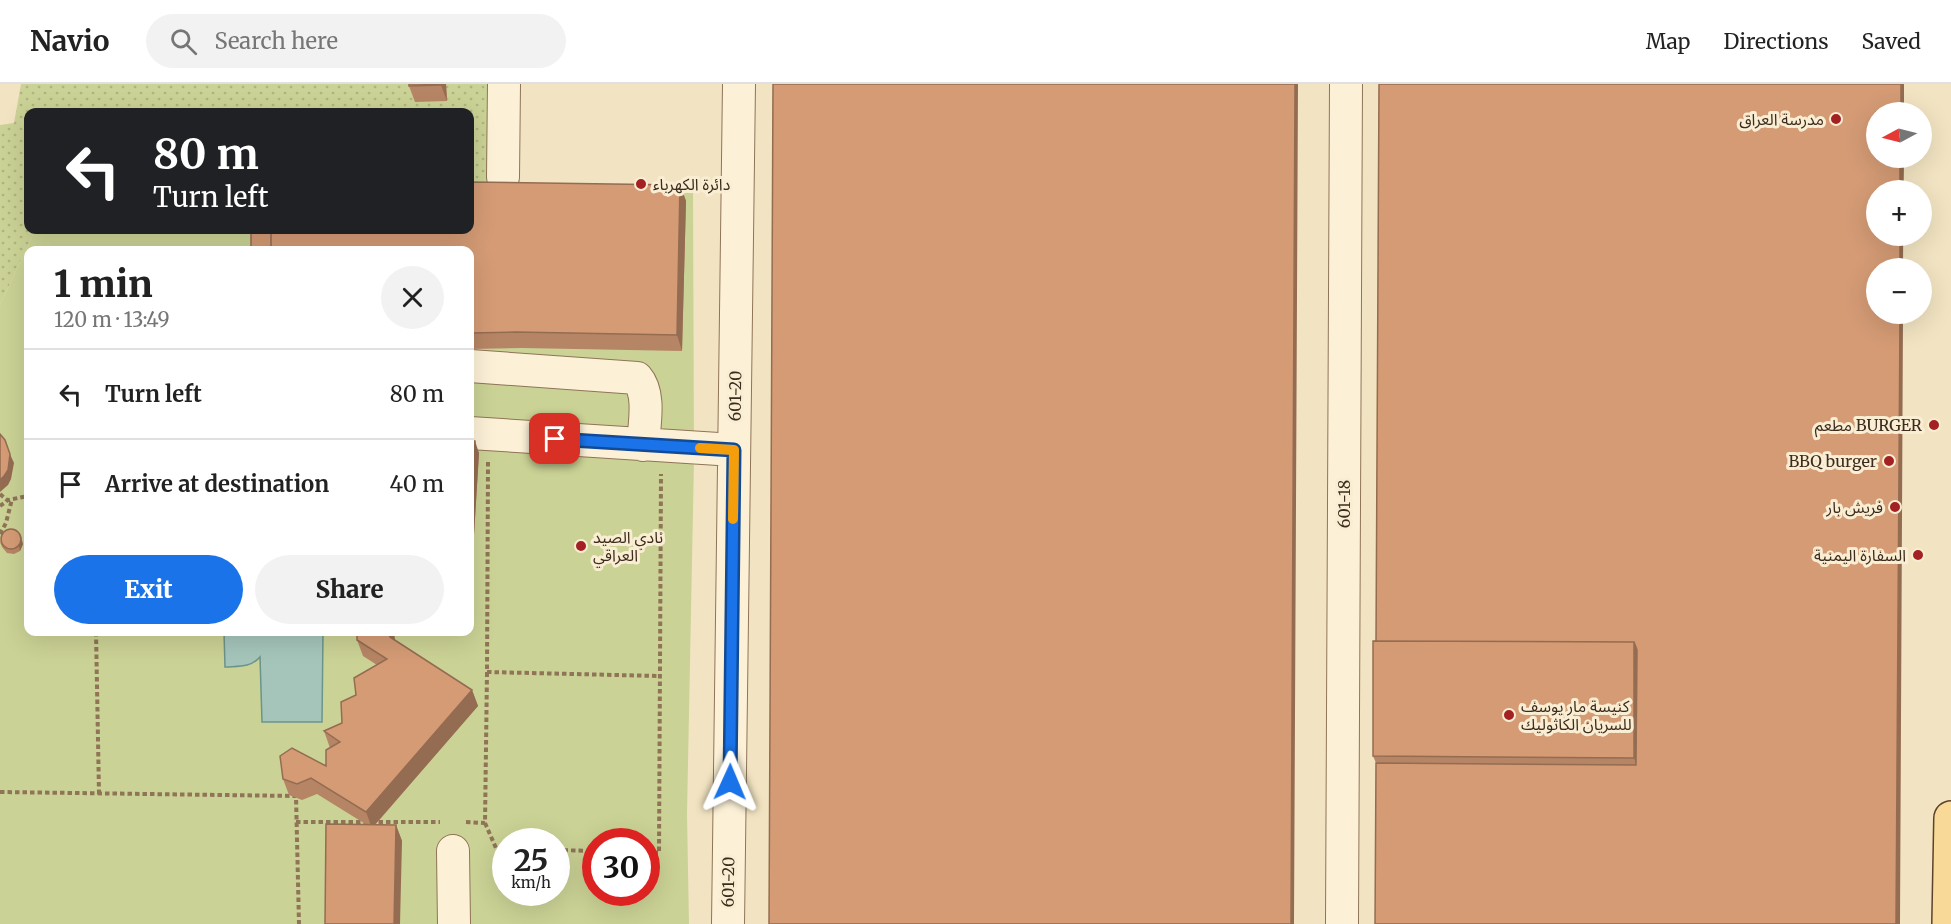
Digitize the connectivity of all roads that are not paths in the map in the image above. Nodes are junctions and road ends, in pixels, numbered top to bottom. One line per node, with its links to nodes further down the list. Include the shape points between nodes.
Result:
1 (504, 84): 4 (street)
2 (738, 84): 7 (street, 601-20)
3 (1346, 84): 13 (street, 601-18)
4 (502, 177)
5 (474, 366): 8 (street, via 637,378 643,385)
6 (479, 434): 8 (street)
7 (734, 450): 8 (street); 12 (street, 601-20)
8 (652, 456)
9 (1951, 818): 14 (main road)
10 (453, 851): 11 (street)
11 (454, 924)
12 (728, 924)
13 (1342, 924)
14 (1949, 924)

